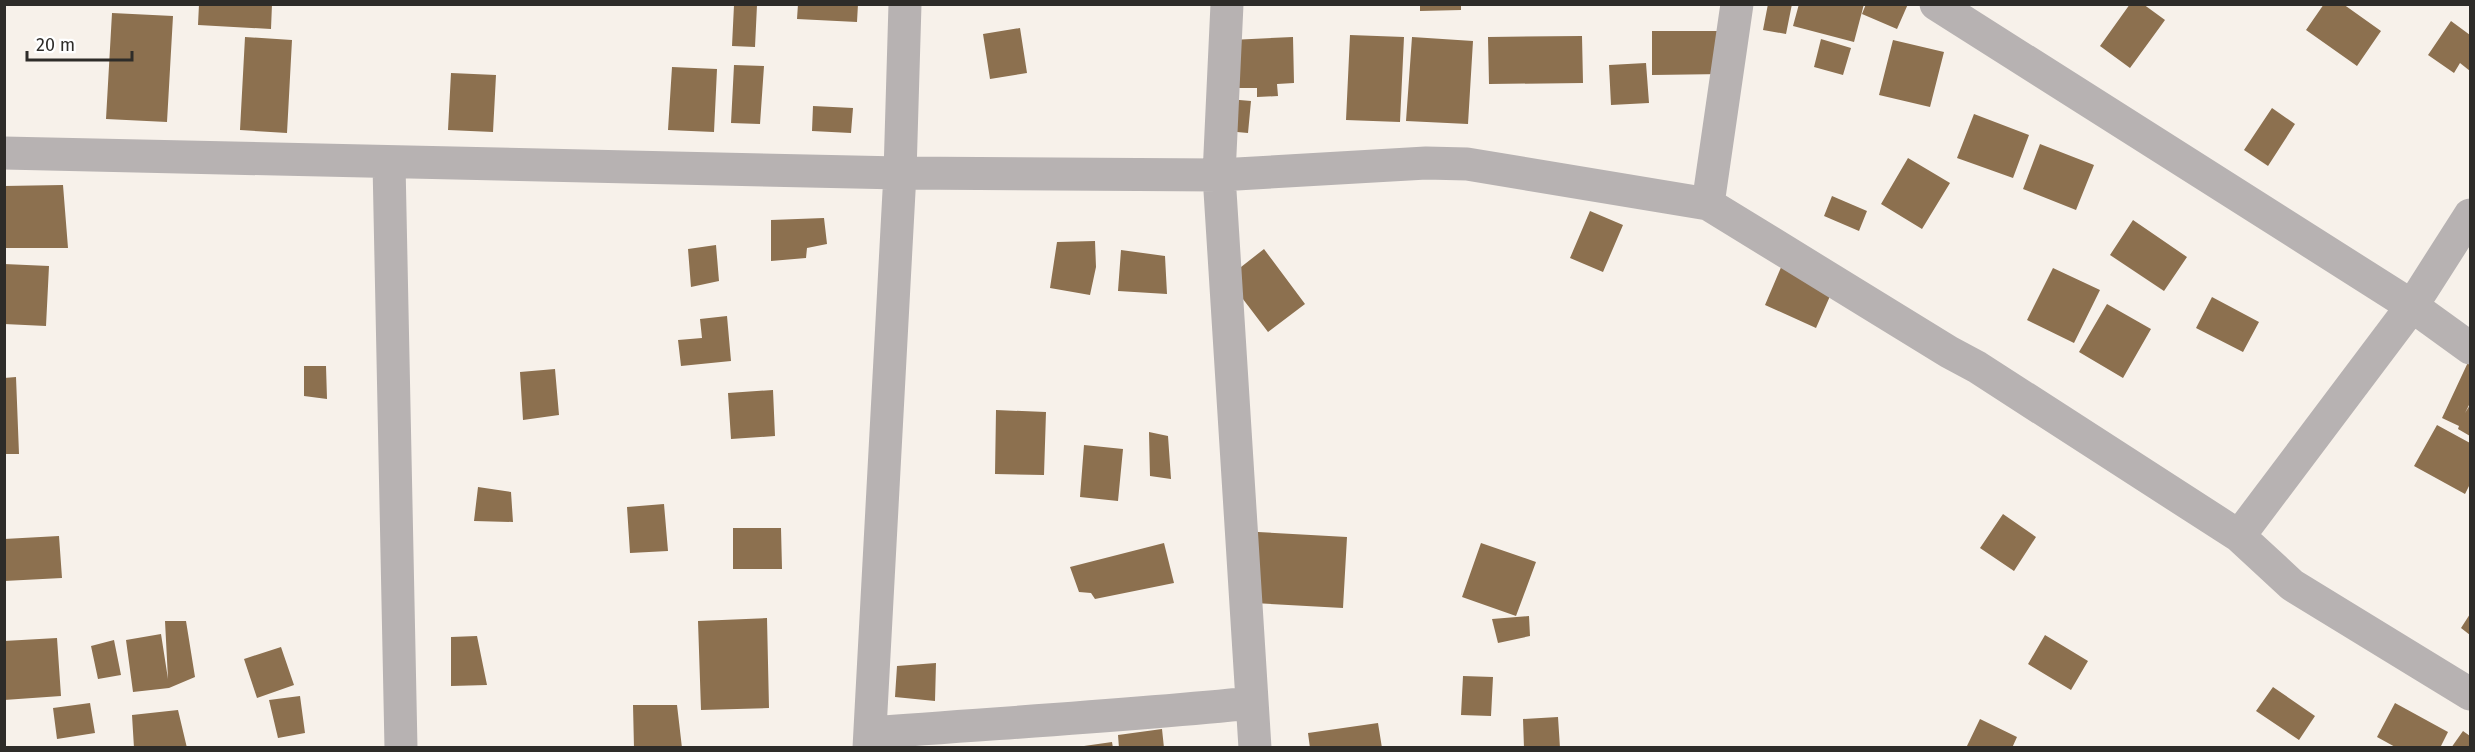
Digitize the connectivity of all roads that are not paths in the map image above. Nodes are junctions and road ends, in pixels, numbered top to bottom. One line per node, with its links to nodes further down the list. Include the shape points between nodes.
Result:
1 (905, 4): 7 (street)
2 (1227, 4): 8 (street)
3 (1737, 4): 9 (street)
4 (1936, 4): 11 (street)
5 (4, 153): 6 (street)
6 (389, 163): 7 (street); 17 (street)
7 (900, 173): 8 (street); 16 (street)
8 (1220, 175): 9 (street, via 1467,164); 15 (street)
9 (1708, 204): 13 (street, via 1977,367)
10 (2470, 215): 11 (street)
11 (2412, 306): 12 (street); 13 (street)
12 (2470, 348)
13 (2240, 536): 14 (street, via 2292,585)
14 (2470, 694)
15 (1252, 703): 16 (street, via 1121,716 1002,722); 18 (street)
16 (870, 740)
17 (401, 747)
18 (1255, 747)

